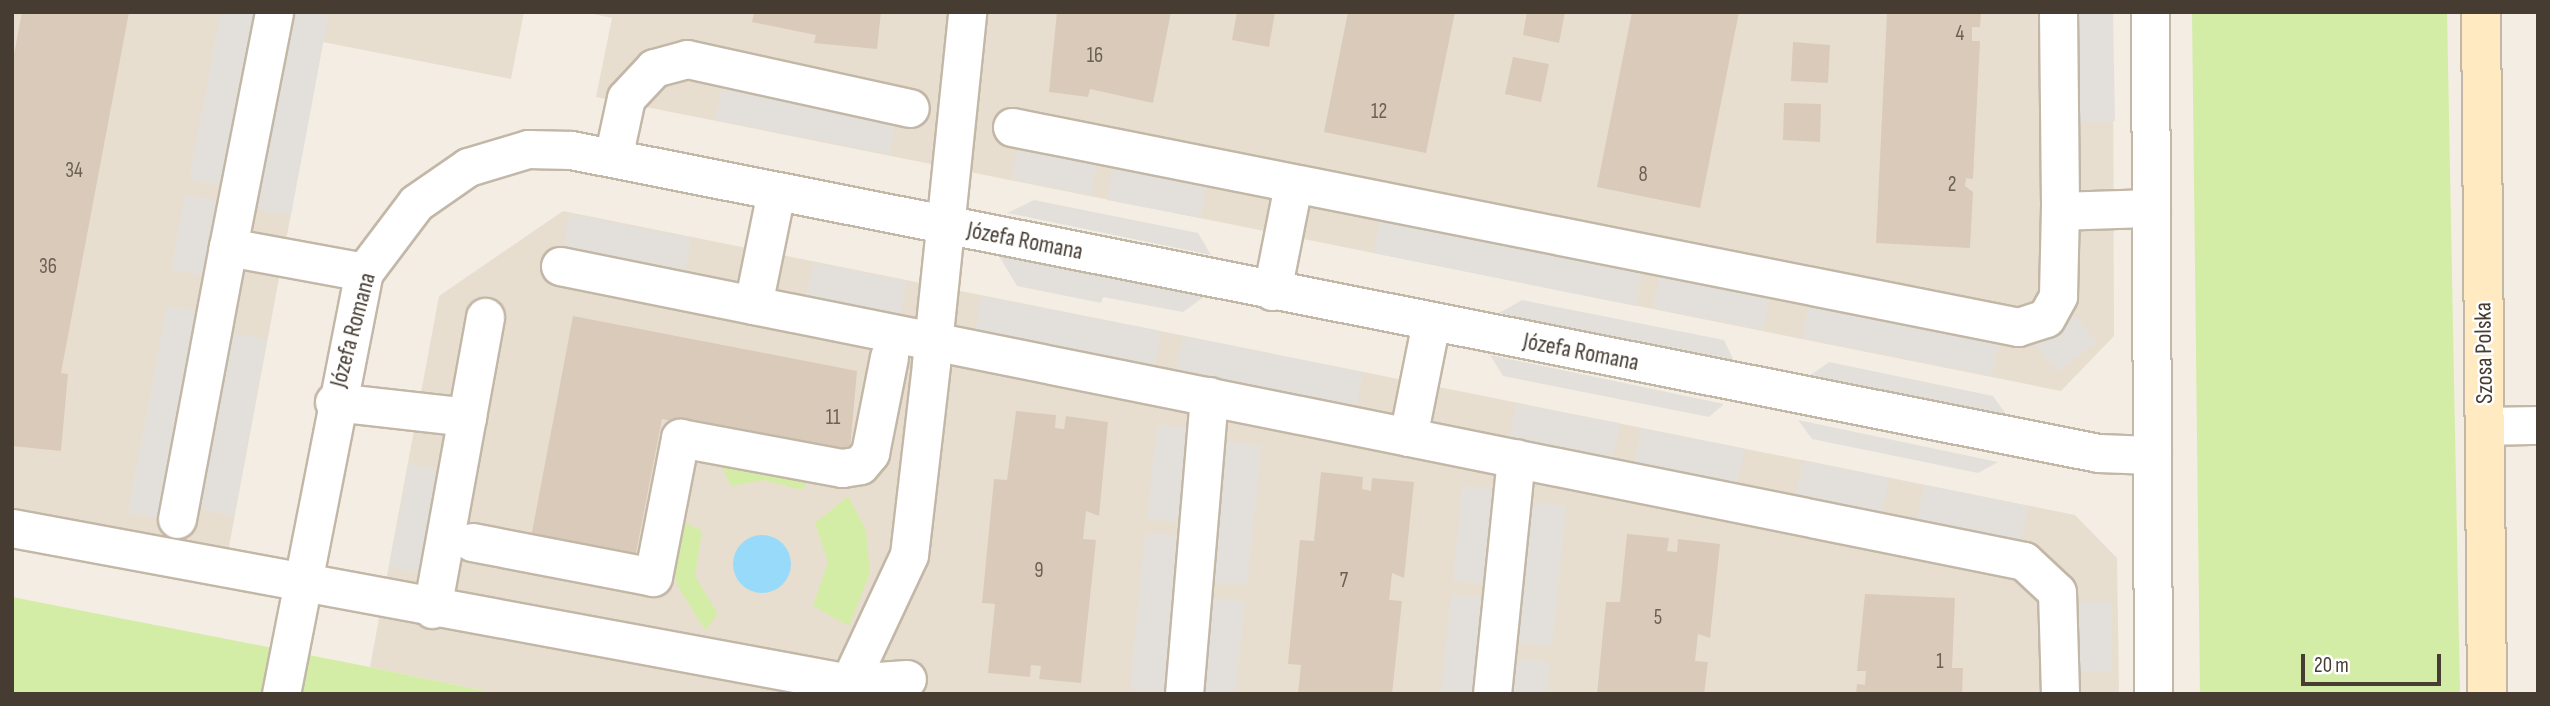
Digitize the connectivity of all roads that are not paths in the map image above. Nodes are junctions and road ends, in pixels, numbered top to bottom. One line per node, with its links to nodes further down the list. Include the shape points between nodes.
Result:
1 (274, 12): 14 (street)
2 (967, 12): 13 (street)
3 (2058, 12): 12 (street)
4 (2150, 12): 11 (street)
5 (2481, 12): 26 (street, Szosa Polska)
6 (910, 108): 8 (street, via 687,59 654,68 626,98)
7 (1012, 127): 9 (street)
8 (613, 158): 10 (street, Józefa Romana); 16 (street, Józefa Romana, via 528,149 468,167 416,204)
9 (1293, 185): 12 (street, via 2018,327 2046,318 2058,296); 17 (street)
10 (776, 192): 13 (street, Józefa Romana); 18 (street)
11 (2151, 208): 12 (street); 28 (street)
12 (2060, 211)
13 (943, 225): 17 (street, Józefa Romana); 21 (street)
14 (228, 247): 16 (street); 30 (street)
15 (560, 266): 18 (street)
16 (364, 272): 23 (street, Józefa Romana)
17 (1272, 291): 20 (street, Józefa Romana)
18 (752, 305): 21 (street)
19 (485, 317): 24 (street)
20 (1431, 322): 27 (street); 28 (street, Józefa Romana, via 2098,453)
21 (932, 353): 22 (street); 32 (street, via 887,356 870,453 860,465 842,468 680,438 653,577); 36 (street, via 909,555)
22 (1209, 396): 27 (street); 38 (street)
23 (334, 402): 24 (street); 33 (street, Józefa Romana)
24 (467, 417): 34 (street)
25 (2538, 425): 26 (street)
26 (2485, 426): 42 (street, Szosa Polska)
27 (1408, 437): 29 (street)
28 (2152, 455): 41 (street)
29 (1516, 458): 39 (street); 40 (street, via 2024,561 2057,592)
30 (177, 519)
31 (12, 528): 33 (street)
32 (472, 542)
33 (301, 585): 34 (street); 37 (street, Józefa Romana)
34 (448, 602): 36 (street)
35 (907, 679): 36 (street)
36 (849, 683)
37 (281, 694)
38 (1184, 694)
39 (1492, 694)
40 (2060, 694)
41 (2153, 694)
42 (2487, 694)

